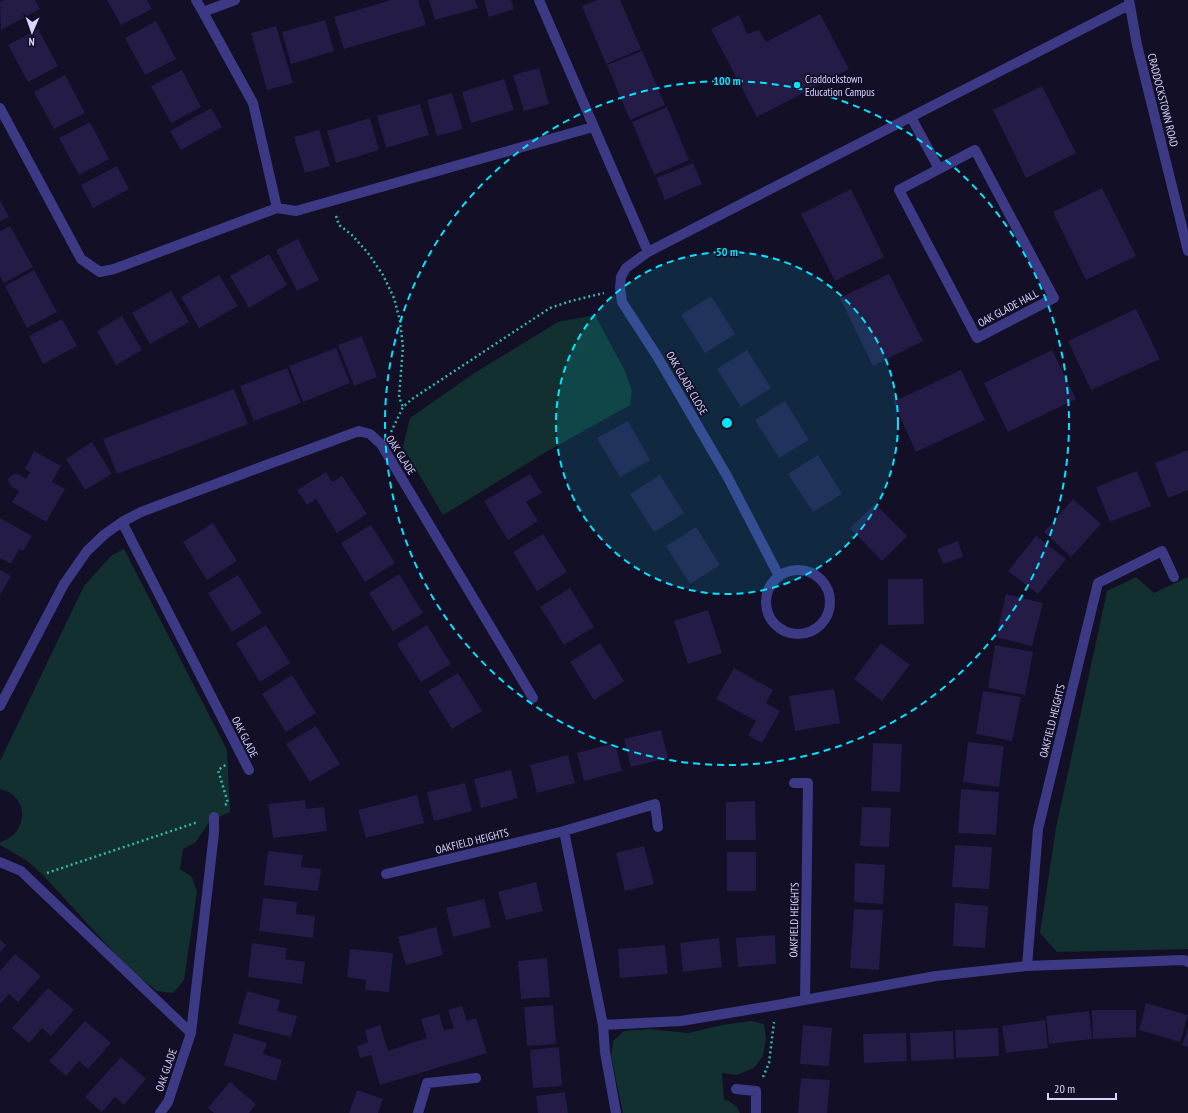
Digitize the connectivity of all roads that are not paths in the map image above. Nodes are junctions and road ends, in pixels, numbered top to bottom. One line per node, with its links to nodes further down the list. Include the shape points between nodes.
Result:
1 (196, 0): 5 (street)
2 (235, 0): 5 (street)
3 (539, 0): 8 (street)
4 (1129, 2): 7 (street); 11 (street, CRADDOCKSTOWN ROAD, via 1137,45)
5 (203, 12): 10 (street, via 253,103)
6 (0, 108): 10 (street, via 82,259 100,272)
7 (911, 118): 9 (street); 12 (street)
8 (593, 127): 10 (street, via 296,211); 12 (street)
9 (939, 169): 9 (street, OAK GLADE HALL, via 975,150 1054,298 978,338 899,190)
10 (277, 208)
11 (1188, 251)
12 (648, 252): 14 (street, OAK GLADE CLOSE, via 626,268 621,277 622,302 657,356 723,469)
13 (122, 522): 16 (street, OAK GLADE, via 141,512 253,469 359,432 370,434 381,444); 17 (street, OAK GLADE, via 87,551 64,584); 18 (street, OAK GLADE)
14 (779, 576): 14 (street, via 791,571 804,571 821,580 828,592 830,604 826,617 813,630 800,634 786,632 777,627 768,615 766,598 772,583)
15 (1174, 577): 26 (street, OAKFIELD HEIGHTS, via 1162,551 1098,583 1038,828)
16 (533, 698)
17 (0, 706)
18 (249, 770)
19 (794, 783): 27 (street, OAKFIELD HEIGHTS, via 808,783)
20 (214, 816): 29 (street, OAK GLADE)
21 (658, 827): 22 (street, OAKFIELD HEIGHTS, via 655,804)
22 (564, 831): 24 (street, OAKFIELD HEIGHTS); 28 (street)
23 (0, 862): 29 (street, via 21,871)
24 (386, 874)
25 (1188, 962): 26 (street, via 1184,960)
26 (1027, 966): 27 (street, via 936,976)
27 (805, 999): 28 (street, via 681,1021)
28 (604, 1025): 34 (street, via 605,1052)
29 (191, 1033): 32 (street, OAK GLADE, via 168,1102)
30 (476, 1078): 33 (street, via 427,1083)
31 (736, 1089): 35 (street, via 756,1090)
32 (160, 1113)
33 (418, 1113)
34 (616, 1113)
35 (756, 1113)

